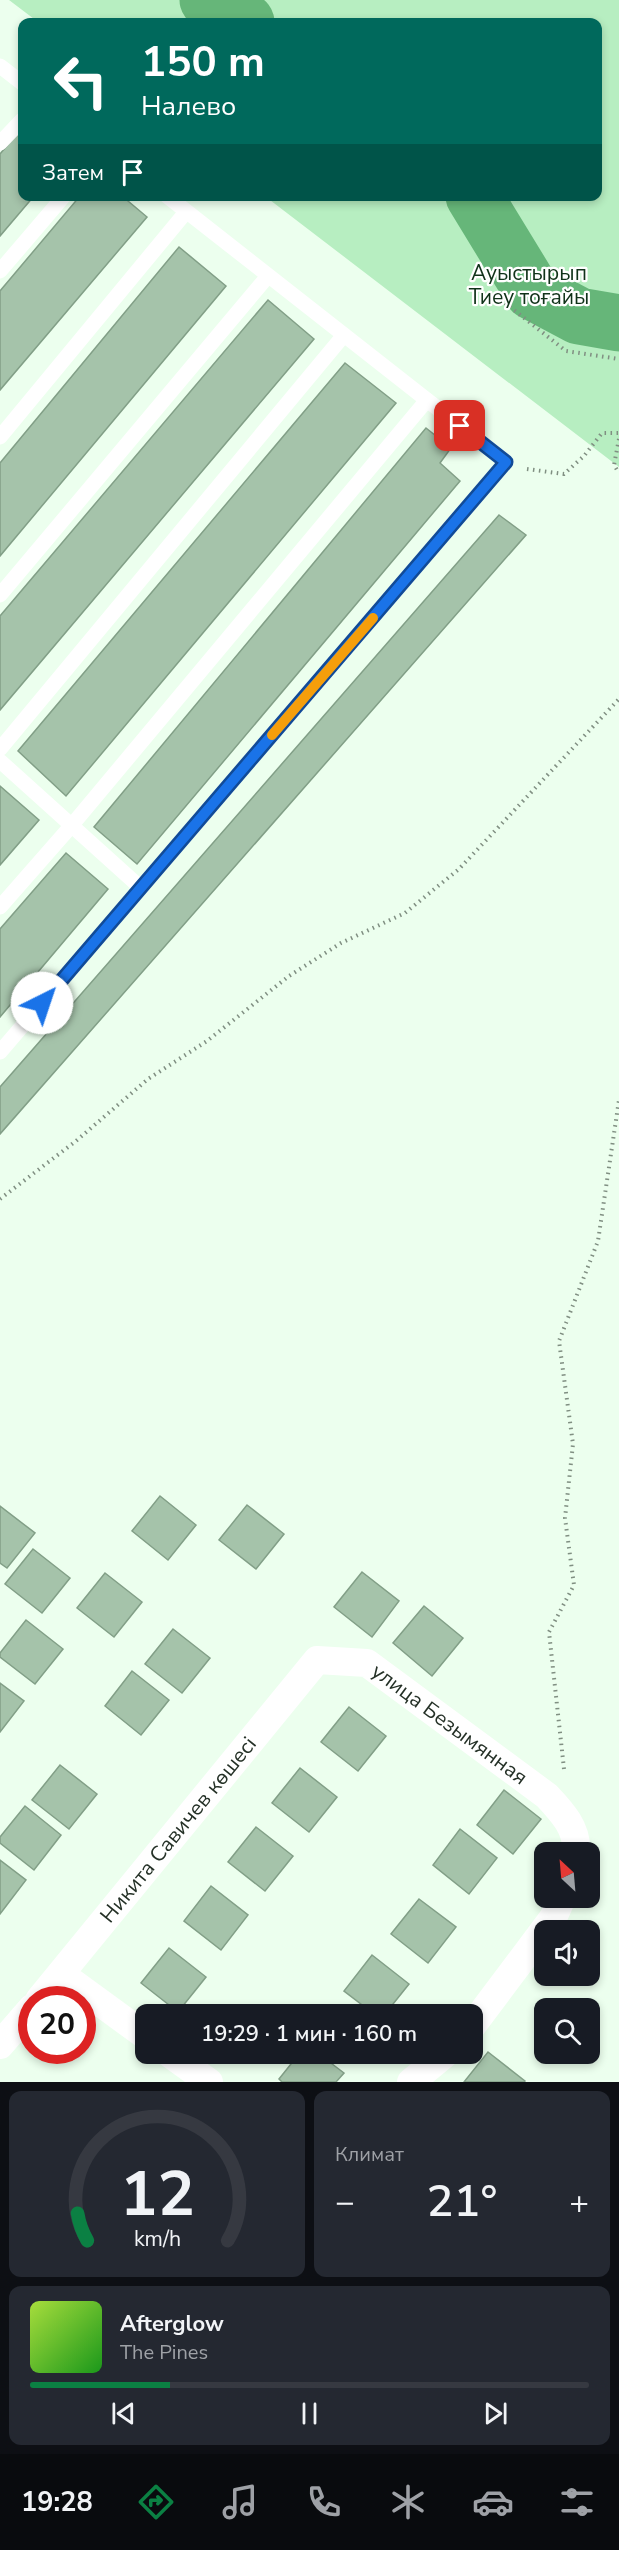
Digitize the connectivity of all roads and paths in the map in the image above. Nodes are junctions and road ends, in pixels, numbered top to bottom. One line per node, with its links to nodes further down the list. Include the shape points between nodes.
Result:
1 (0, 66): 2 (lane)
2 (18, 80)
3 (18, 124): 4 (lane)
4 (0, 143)
5 (60, 201): 8 (lane)
6 (173, 201): 7 (lane)
7 (186, 212): 9 (lane); 15 (lane)
8 (0, 272)
9 (268, 276): 11 (lane); 19 (lane)
10 (506, 303): 12 (path, via 566,351)
11 (344, 335): 13 (lane); 21 (lane)
12 (619, 359)
13 (427, 400): 17 (lane); 23 (lane)
14 (619, 433): 17 (path, via 602,433 564,474 537,472)
15 (0, 437)
16 (619, 439): 18 (path, via 614,465)
17 (506, 462): 24 (lane)
18 (619, 473)
19 (0, 595)
20 (619, 699): 28 (path, via 459,869 405,913 341,944 290,976 207,1041 148,1079)
21 (0, 749)
22 (0, 761): 23 (lane)
23 (72, 825): 24 (lane); 25 (lane)
24 (141, 888): 26 (lane)
25 (0, 907)
26 (0, 1052)
27 (619, 1100): 30 (path, via 598,1241 559,1341 573,1444 565,1518 574,1585 549,1632)
28 (0, 1199)
29 (317, 1660): 31 (street, улица Безымянная, via 367,1662 547,1796 569,1821); 33 (street, Никита Савичев көшесі)
30 (564, 1773)
31 (576, 1842)
32 (558, 1908): 35 (street)
33 (61, 1974): 34 (street, Никита Савичев көшесі); 37 (street)
34 (51, 1986)
35 (483, 2011)
36 (18, 2024): 38 (street)
37 (135, 2028)
38 (0, 2045)
39 (184, 2064): 41 (street)
40 (433, 2064): 42 (street)
41 (209, 2082)
42 (411, 2082)

